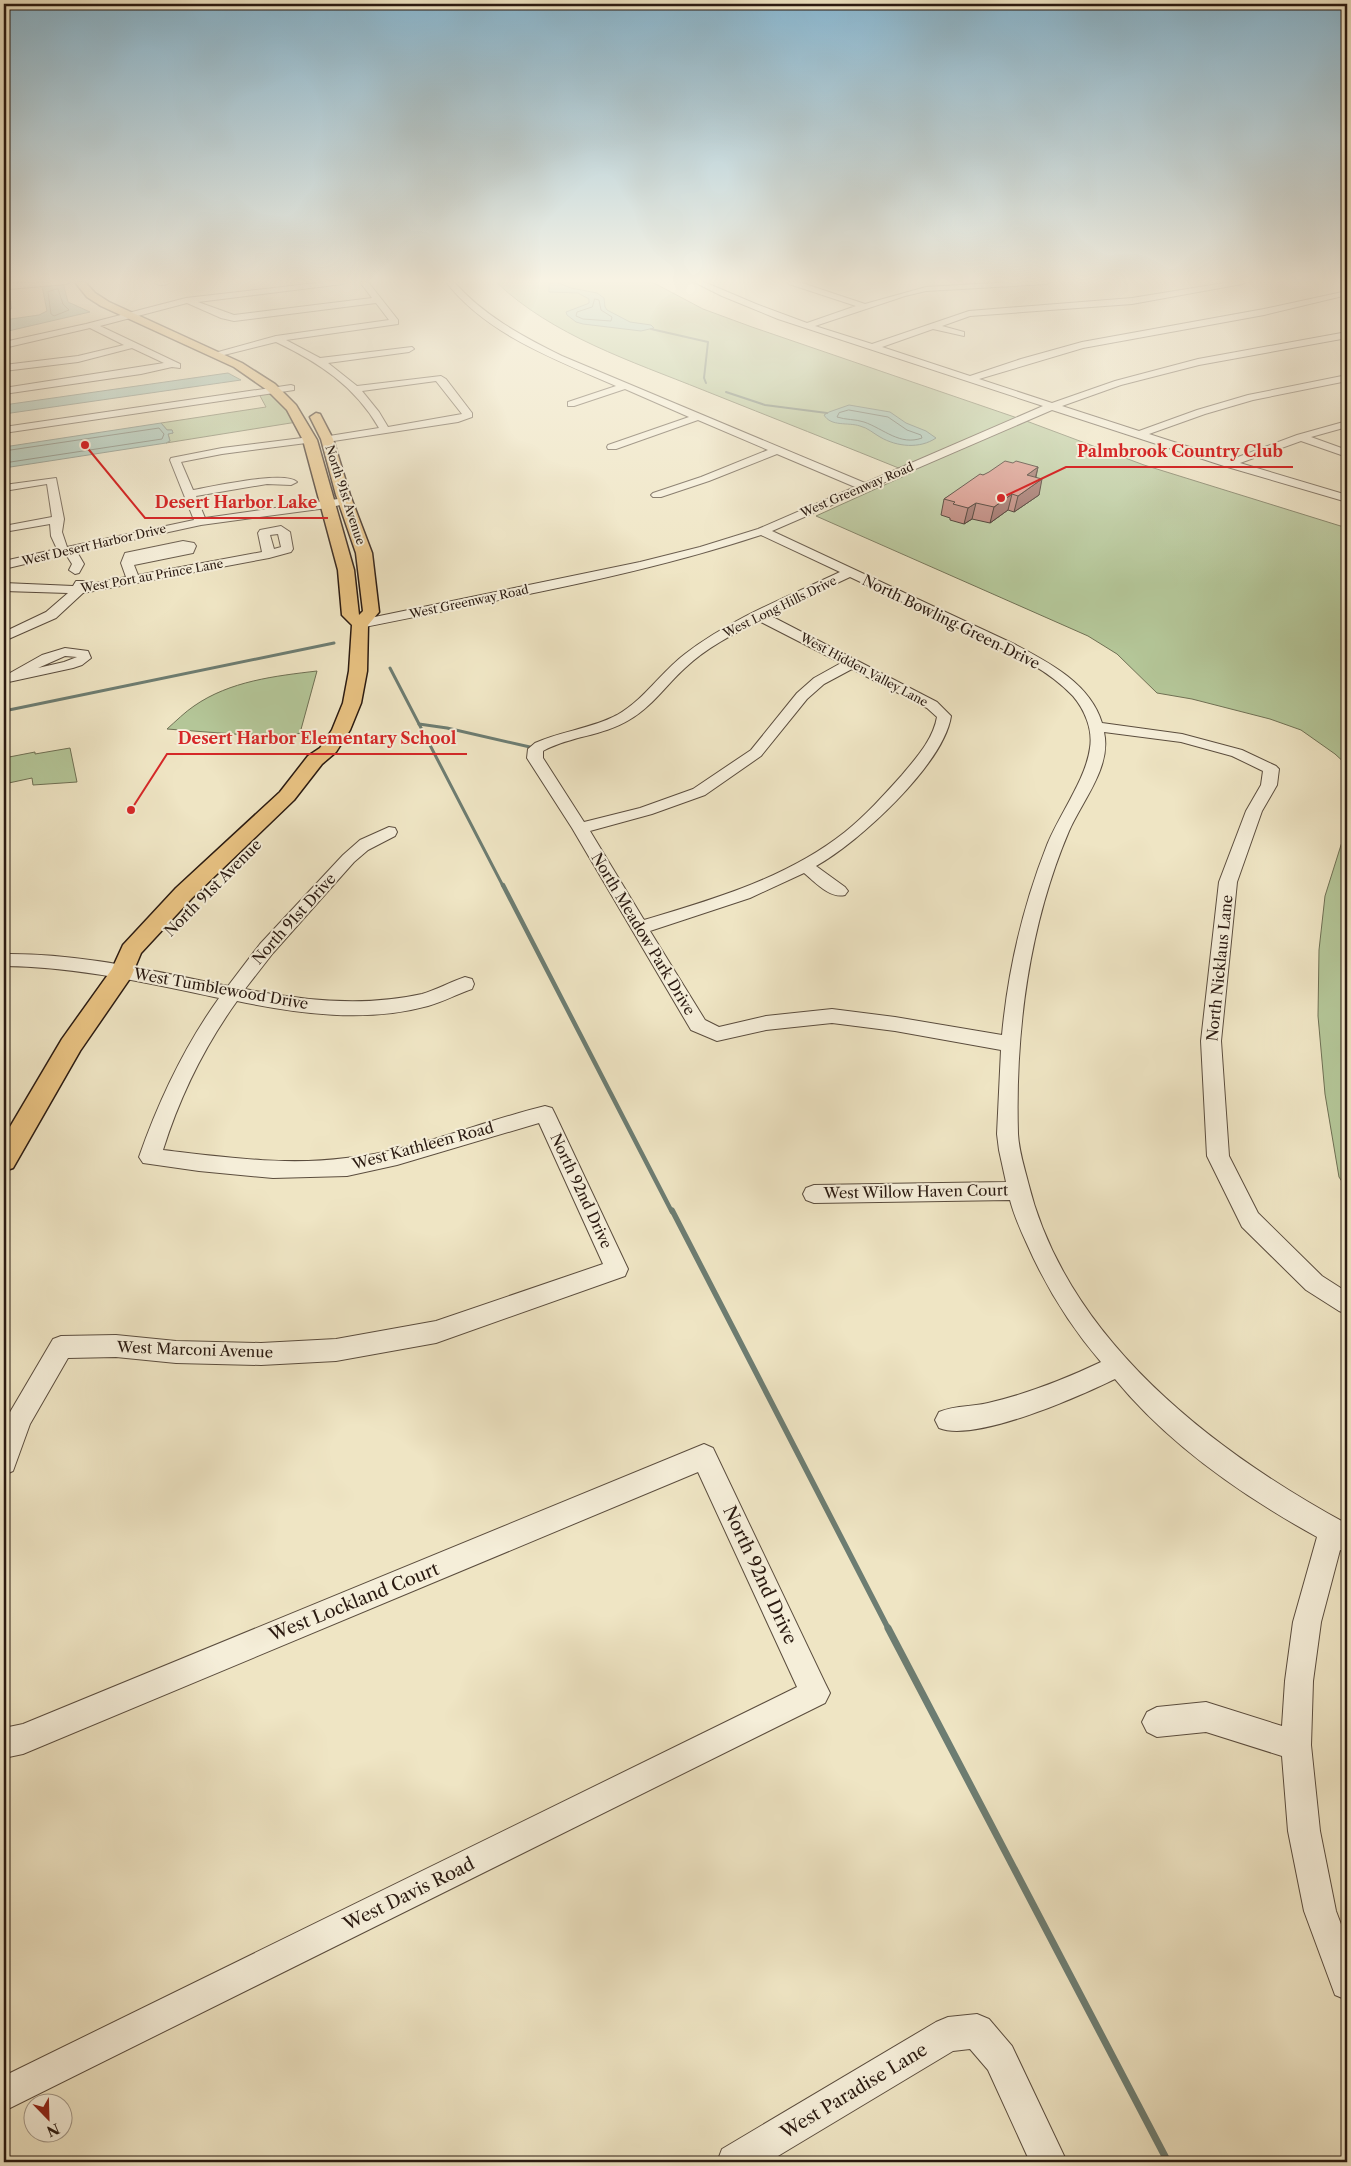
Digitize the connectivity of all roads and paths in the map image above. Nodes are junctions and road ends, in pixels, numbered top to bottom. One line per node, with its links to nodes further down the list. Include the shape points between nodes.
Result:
1 (59, 383): 14 (street)
2 (273, 383): 13 (main road, North 91st Avenue)
3 (279, 383): 13 (main road, North 91st Avenue)
4 (349, 383): 12 (street)
5 (396, 383): 12 (street)
6 (445, 383): 21 (street, via 467,416)
7 (618, 383): 11 (street)
8 (982, 383): 17 (street)
9 (1120, 383): 17 (street, West Greenway Road)
10 (1321, 383): 22 (street, via 1251,397)
11 (625, 386): 15 (street); 18 (street)
12 (356, 388): 21 (street, via 378,415)
13 (285, 389): 20 (street); 25 (main road, North 91st Avenue)
14 (4, 391)
15 (571, 404)
16 (310, 407): 24 (main road, North 91st Avenue)
17 (1050, 407): 22 (street); 31 (street, West Greenway Road)
18 (698, 417): 26 (street); 27 (street)
19 (1347, 424): 23 (street)
20 (4, 430)
21 (385, 430): 24 (street)
22 (1138, 435): 29 (street)
23 (1301, 437): 28 (street); 29 (street)
24 (327, 439): 36 (main road, North 91st Avenue)
25 (310, 440): 33 (street, via 175,460); 37 (main road, North 91st Avenue)
26 (612, 447)
27 (778, 450): 31 (street); 34 (street)
28 (1347, 454)
29 (1228, 464): 35 (street)
30 (291, 482): 33 (street, via 266,481)
31 (865, 486): 41 (street, West Greenway Road)
32 (4, 488): 38 (street, via 52,480)
33 (189, 494): 39 (street)
34 (657, 495)
35 (1347, 499)
36 (345, 501): 37 (street, West Desert Harbor Drive); 52 (main road, North 91st Avenue, via 364,553 369,587 371,612)
37 (326, 502): 39 (street, West Desert Harbor Drive); 52 (main road, North 91st Avenue, via 346,570 350,614)
38 (58, 519): 40 (street); 42 (street, via 55,524)
39 (199, 519): 42 (street, West Desert Harbor Drive)
40 (4, 529)
41 (762, 531): 47 (street, North Bowling Green Drive); 52 (street, West Greenway Road, via 673,558)
42 (63, 549): 44 (street, West Desert Harbor Drive); 46 (street, West Desert Harbor Drive); 50 (street, via 62,556 67,566 75,570 80,580)
43 (269, 554): 43 (street, via 264,533 281,530 287,549); 48 (street, West Port au Prince Lane)
44 (4, 558)
45 (127, 563): 48 (street)
46 (4, 565)
47 (849, 573): 51 (street, West Long Hills Drive); 55 (street, North Bowling Green Drive, via 1042,665 1075,691)
48 (133, 580): 50 (street, West Port au Prince Lane)
49 (7, 590): 50 (street, West Port au Prince Lane)
50 (79, 590): 53 (street, via 50,615)
51 (758, 615): 54 (street, West Hidden Valley Lane); 56 (street, West Long Hills Drive, via 689,658 646,702 624,717 590,731 546,743)
52 (360, 624): 63 (main road, North 91st Avenue, via 352,703 327,752 331,761 323,774 302,801 264,827 153,924 131,950)
53 (4, 637)
54 (852, 663): 57 (street, via 819,681 802,696 756,753 699,792 646,812); 59 (street, West Hidden Valley Lane, via 932,705 944,716 944,726 887,803 841,843)
55 (1097, 727): 66 (street, North Bowling Green Drive, via 1096,759 1056,845 1028,932); 73 (street, North Nicklaus Lane, via 1182,738 1237,753 1271,769 1269,785 1254,811 1228,882 1211,1041 1218,1156 1250,1220 1314,1283)
56 (536, 750): 57 (street, North Meadow Park Drive, via 535,758)
57 (580, 828): 61 (street, North Meadow Park Drive)
58 (389, 832): 65 (street, North 91st Drive, via 360,848 340,868 262,952)
59 (805, 866): 60 (street); 61 (street, West Hidden Valley Lane, via 705,908)
60 (839, 891)
61 (639, 928): 66 (street, North Meadow Park Drive, via 698,1025 717,1034 766,1023 832,1016)
62 (6, 964): 63 (street, West Tumblewood Drive)
63 (123, 971): 65 (street, West Tumblewood Drive); 69 (main road, North 91st Avenue, via 71,1045)
64 (465, 984): 65 (street, West Tumblewood Drive, via 445,994 361,1008 321,1007)
65 (232, 994): 68 (street, North 91st Drive, via 189,1062 158,1126)
66 (1011, 1044): 70 (street, North Bowling Green Drive, via 1009,1149)
67 (545, 1114): 68 (street, West Kathleen Road, via 347,1167 257,1167); 72 (street, North 92nd Drive)
68 (150, 1157)
69 (4, 1160)
70 (1017, 1191): 71 (street, West Willow Haven Court); 74 (street, North Bowling Green Drive, via 1033,1235 1053,1275 1084,1324)
71 (814, 1194)
72 (617, 1269): 75 (street, West Marconi Avenue, via 436,1332 336,1350 261,1354 176,1352 116,1346 61,1347)
73 (1347, 1304)
74 (1118, 1366): 76 (street, via 1063,1392 988,1415); 79 (street, North Bowling Green Drive, via 1145,1395 1230,1468)
75 (11, 1419): 78 (street)
76 (948, 1420)
77 (704, 1457): 80 (street, North 92nd Drive); 82 (street, West Lockland Court, via 23,1739)
78 (4, 1462)
79 (1340, 1535): 83 (street, via 1308,1622 1299,1681)
80 (815, 1693): 85 (street, West Davis Road)
81 (1157, 1722): 83 (street, via 1206,1717)
82 (4, 1743)
83 (1296, 1745): 84 (street, via 1304,1831 1320,1911)
84 (1347, 1983)
85 (4, 2094)
86 (735, 2162): 87 (street, West Paradise Lane, via 948,2034 977,2031 1000,2058)
87 (1049, 2162)

